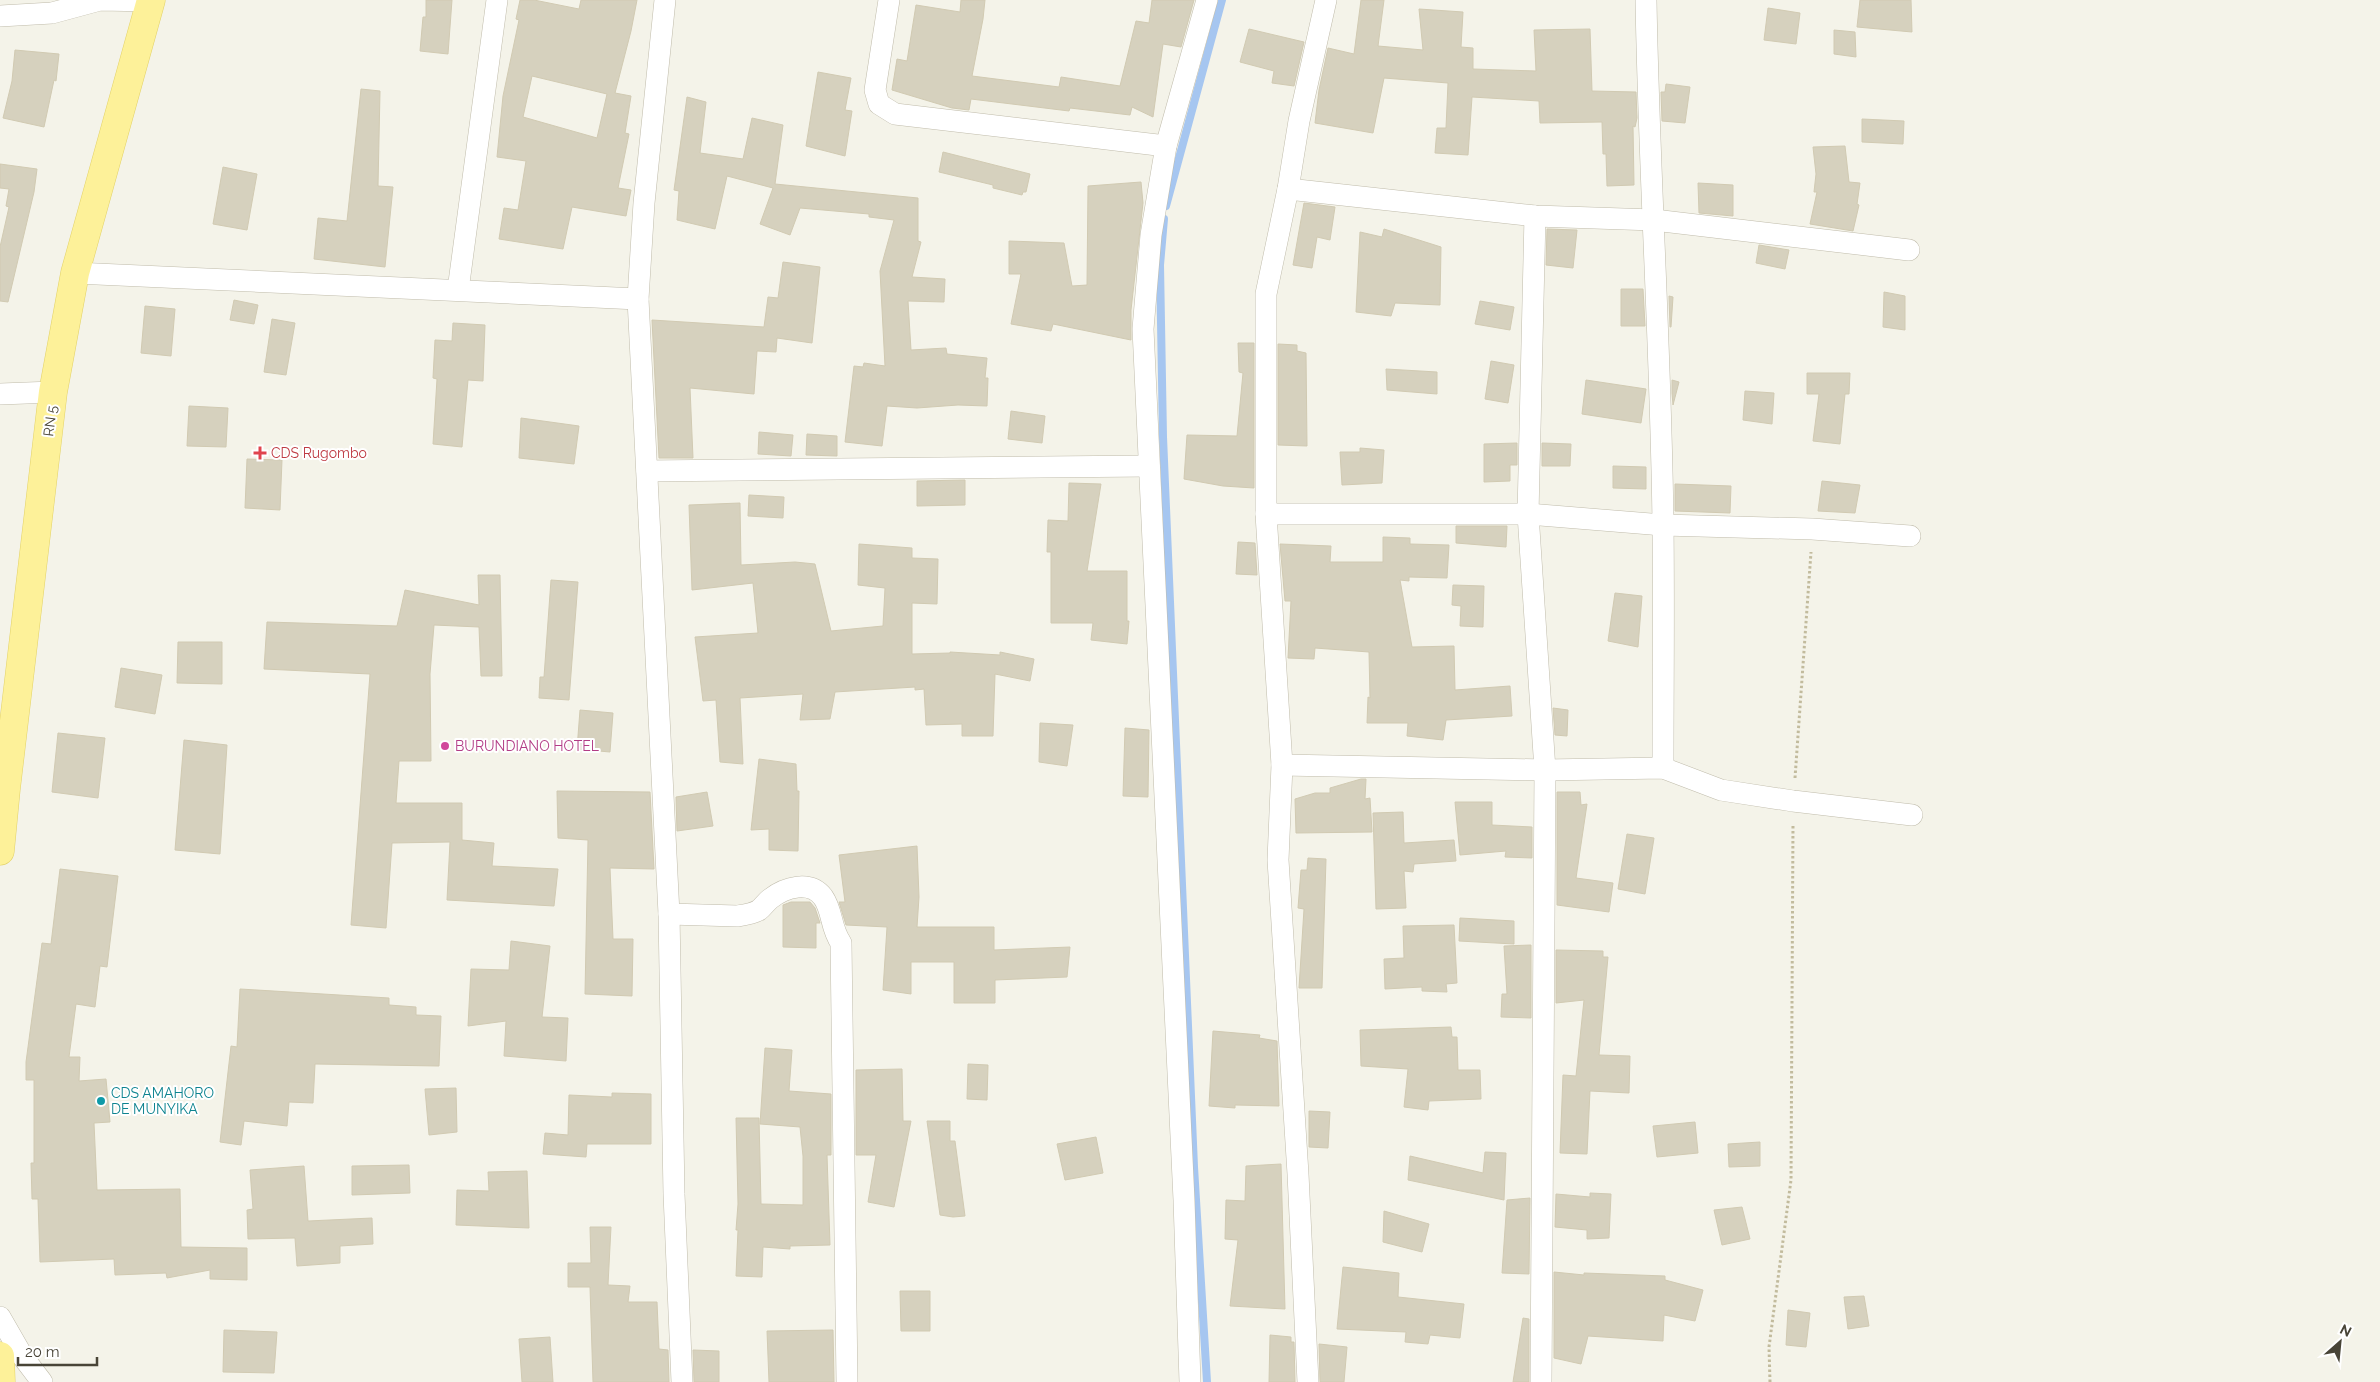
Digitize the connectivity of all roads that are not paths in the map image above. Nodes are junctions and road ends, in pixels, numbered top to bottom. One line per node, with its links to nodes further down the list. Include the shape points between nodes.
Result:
1 (497, 0): 15 (street)
2 (665, 0): 16 (street, via 644,203)
3 (889, 0): 9 (street, via 875,90 879,104 895,114)
4 (1207, 0): 9 (street)
5 (1326, 0): 10 (street, via 1299,121)
6 (1646, 0): 12 (street, via 1648,134)
7 (151, 1): 8 (street, via 100,0 52,13); 14 (main road, RN 5 / RN 5)
8 (0, 16)
9 (1166, 146): 19 (street, via 1151,235 1143,329)
10 (1288, 189): 11 (street); 21 (street, via 1266,294)
11 (1535, 216): 12 (street); 22 (street)
12 (1654, 220): 13 (street); 23 (street)
13 (1909, 250)
14 (75, 273): 15 (street); 17 (main road, RN 5 / RN 5)
15 (458, 290): 16 (street)
16 (638, 299): 20 (street)
17 (53, 392): 18 (street); 28 (main road, RN 5 / RN 5)
18 (0, 394)
19 (1149, 466): 20 (street); 38 (street)
20 (647, 471): 31 (street)
21 (1266, 514): 22 (street); 25 (street)
22 (1528, 514): 23 (street); 27 (street)
23 (1663, 525): 24 (street, via 1812,529); 26 (street)
24 (1910, 536)
25 (1282, 764): 27 (street); 39 (street, via 1278,860)
26 (1663, 768): 27 (street); 29 (street, via 1721,790)
27 (1545, 770): 40 (street)
28 (3, 789): 30 (main road, RN 5 / RN 5)
29 (1912, 815)
30 (0, 852)
31 (669, 914): 36 (street, via 674,1194); 37 (street, via 747,914 758,910 779,893 800,887 810,888 822,896 829,909 833,932 841,943)
32 (0, 1317): 35 (street)
33 (0, 1356): 34 (main road)
34 (1, 1382)
35 (42, 1382)
36 (682, 1382)
37 (847, 1382)
38 (1190, 1382)
39 (1308, 1382)
40 (1541, 1382)

